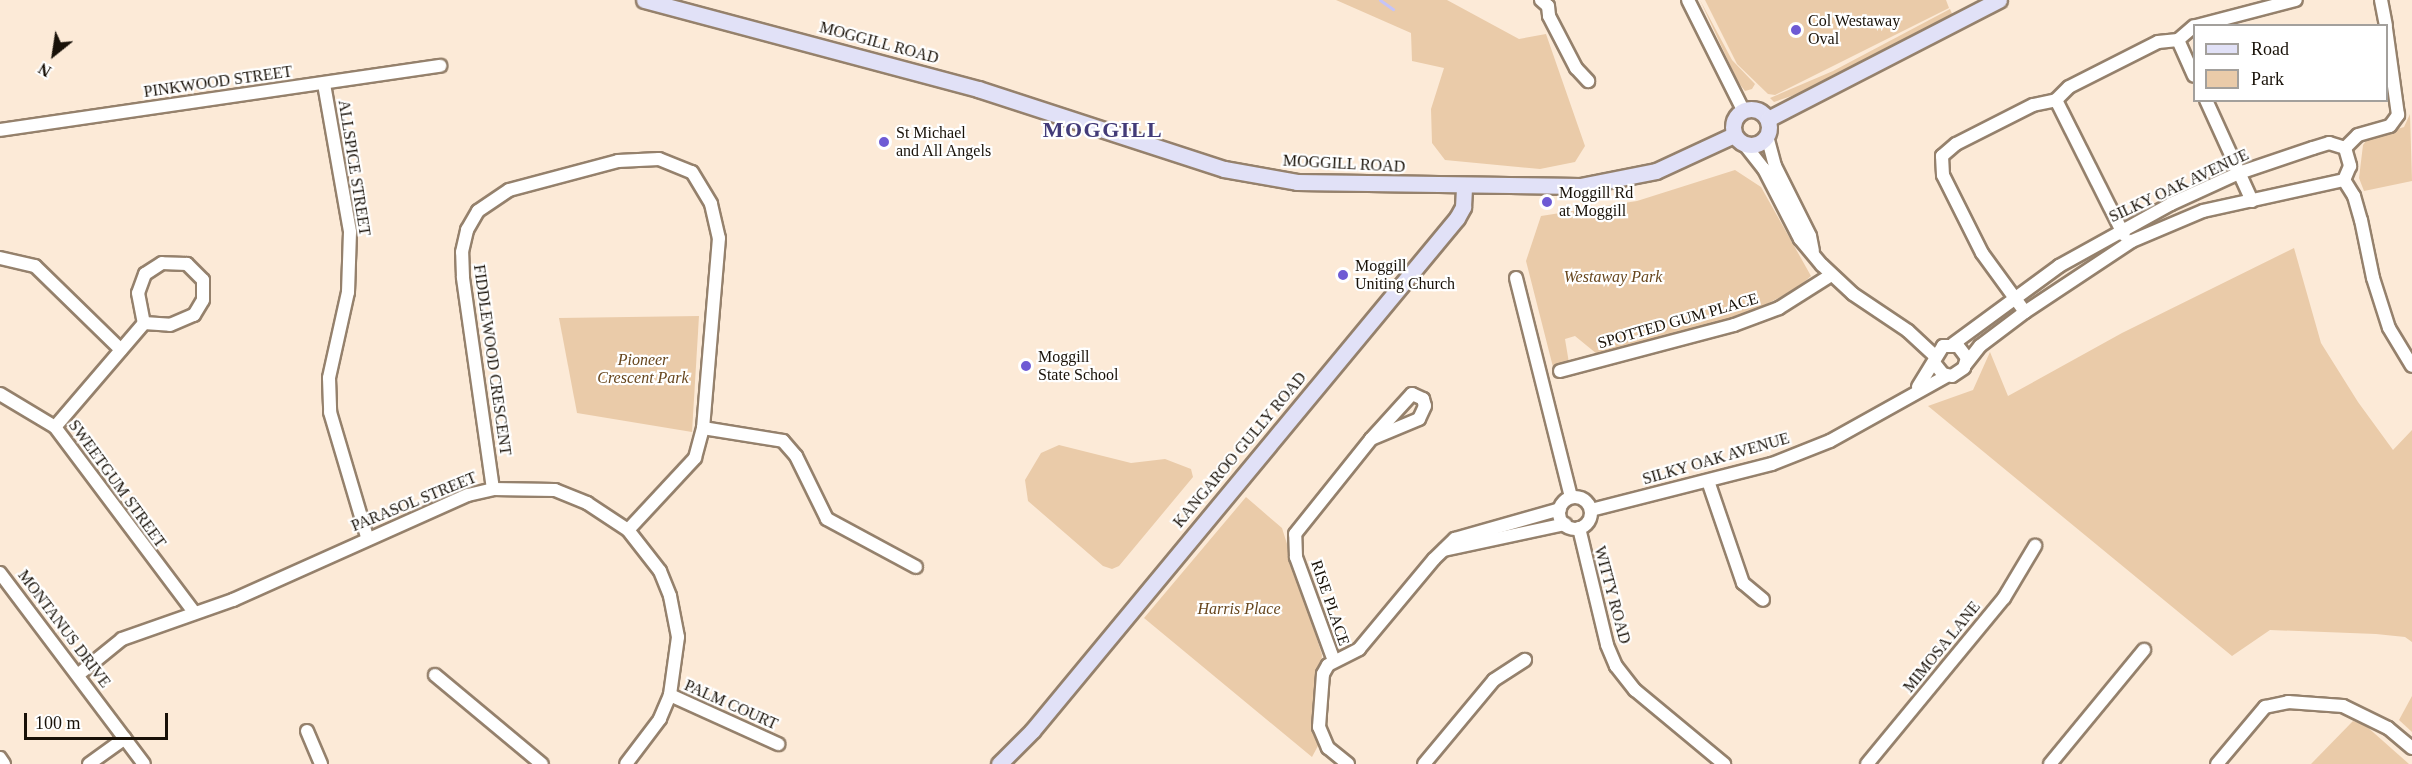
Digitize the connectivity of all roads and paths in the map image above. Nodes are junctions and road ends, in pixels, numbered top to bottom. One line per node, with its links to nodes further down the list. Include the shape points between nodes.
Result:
1 (644, 0): 26 (main road, MOGGILL ROAD, via 968,86 1238,172 1297,182)
2 (1541, 0): 14 (street, via 1576,68)
3 (1688, 0): 18 (street)
4 (1999, 0): 19 (main road)
5 (2296, 0): 7 (street)
6 (2381, 0): 8 (street)
7 (2203, 24)
8 (2385, 24)
9 (2193, 28): 10 (street)
10 (2178, 40): 13 (street); 16 (street, via 2158,42 2069,87)
11 (2388, 42): 23 (street, via 2398,115 2390,126 2358,135)
12 (440, 66): 15 (street, PINKWOOD STREET)
13 (2193, 74)
14 (1588, 81)
15 (324, 84): 20 (street, PINKWOOD STREET); 56 (street, ALLSPICE STREET, via 350,232 348,292 329,378 330,412)
16 (2056, 100): 28 (street); 34 (street, via 2033,105 1956,144 1942,156 1943,175 1982,253)
17 (2207, 102): 24 (street)
18 (1743, 110): 19 (main road, via 1760,111); 22 (main road, via 1733,124)
19 (1768, 119): 21 (main road)
20 (0, 130)
21 (1767, 136): 22 (main road, via 1758,144); 30 (street, via 1775,166 1810,236)
22 (1740, 140): 26 (main road, MOGGILL ROAD, via 1656,171 1610,182); 30 (street, via 1764,169 1800,239)
23 (2344, 148): 24 (street, SILKY OAK AVENUE, via 2329,143); 25 (street, via 2350,166)
24 (2239, 173): 27 (street); 28 (street, SILKY OAK AVENUE)
25 (2344, 180): 27 (street, SILKY OAK AVENUE); 40 (street, via 2354,196 2389,328)
26 (1464, 187): 69 (main road, KANGAROO GULLY ROAD, via 1463,207 1457,218)
27 (2252, 201): 29 (street, SILKY OAK AVENUE, via 2188,216)
28 (2122, 229): 29 (street); 34 (street, SILKY OAK AVENUE)
29 (2118, 250): 35 (street, SILKY OAK AVENUE)
30 (1813, 252): 32 (street)
31 (0, 258): 37 (street, via 36,266)
32 (1832, 275): 38 (street, via 1853,294); 41 (street, SPOTTED GUM PLACE, via 1779,308 1734,325)
33 (1516, 278): 50 (street)
34 (2013, 297): 35 (street); 38 (street, SILKY OAK AVENUE)
35 (2025, 312): 39 (street, SILKY OAK AVENUE, via 1980,346)
36 (144, 323): 36 (street, via 138,293 145,274 162,263 187,264 203,280 203,300 194,315 170,325); 37 (street)
37 (121, 350): 45 (street)
38 (1941, 352): 39 (street, via 1965,353); 42 (street); 44 (street, SILKY OAK AVENUE)
39 (1966, 364): 42 (street, SILKY OAK AVENUE, via 1957,375)
40 (2412, 366)
41 (1560, 371)
42 (1947, 376): 44 (street, SILKY OAK AVENUE)
43 (0, 394): 45 (street, SWEETGUM STREET)
44 (1909, 397): 48 (street, SILKY OAK AVENUE, via 1830,441 1772,464)
45 (55, 427): 62 (street, SWEETGUM STREET)
46 (703, 428): 49 (street, FIDDLEWOOD CRESCENT, via 718,238 711,204 692,172 659,159 618,161 509,190 478,211 467,230 462,252); 55 (street, FIDDLEWOOD CRESCENT, via 695,459); 59 (street, via 783,441 796,456 827,519)
47 (1371, 439): 65 (street, RISE PLACE, via 1302,521 1296,534 1296,557)
48 (1708, 481): 52 (street, SILKY OAK AVENUE); 61 (street, via 1743,583)
49 (493, 489): 55 (street, PARASOL STREET, via 555,490 587,502); 56 (street, PARASOL STREET, via 468,495)
50 (1571, 497): 51 (street); 52 (street, via 1582,498)
51 (1560, 509): 53 (street); 58 (street, via 1465,534)
52 (1591, 510): 54 (street, WITTY ROAD, via 1590,519)
53 (1565, 524): 54 (street, WITTY ROAD); 58 (street)
54 (1579, 528): 85 (street, WITTY ROAD, via 1607,645 1616,666 1635,690)
55 (627, 530): 68 (street, PARASOL STREET, via 655,564 670,596 678,637)
56 (367, 537): 62 (street, PARASOL STREET, via 233,600)
57 (2035, 546): 86 (street, MIMOSA LANE, via 2010,590)
58 (1442, 551): 65 (street, via 1359,649)
59 (916, 567)
60 (0, 573): 66 (street, MONTANUS DRIVE)
61 (1763, 600)
62 (193, 611): 66 (street, PARASOL STREET, via 122,639)
63 (2144, 650): 87 (street)
64 (1526, 660): 84 (street, via 1494,680)
65 (1334, 661): 83 (street, via 1323,674 1319,727 1328,747)
66 (79, 674): 71 (street, MONTANUS DRIVE)
67 (435, 675): 79 (street)
68 (670, 695): 72 (street, PALM COURT); 80 (street, PARASOL STREET, via 660,718)
69 (1032, 730): 81 (main road, KANGAROO GULLY ROAD); 82 (main road, KANGAROO GULLY ROAD)
70 (307, 731): 78 (street)
71 (125, 738): 76 (street); 77 (street, MONTANUS DRIVE)
72 (778, 744)
73 (2412, 748): 88 (street, via 2388,728 2343,706 2288,702 2265,708)
74 (0, 759): 75 (street)
75 (4, 764)
76 (89, 764)
77 (144, 764)
78 (321, 764)
79 (542, 764)
80 (626, 764)
81 (999, 764)
82 (1012, 764)
83 (1348, 764)
84 (1424, 764)
85 (1724, 764)
86 (1867, 764)
87 (2050, 764)
88 (2217, 764)

